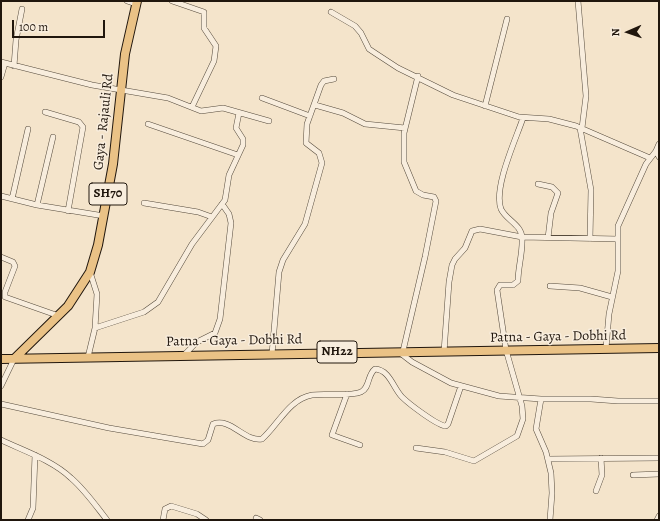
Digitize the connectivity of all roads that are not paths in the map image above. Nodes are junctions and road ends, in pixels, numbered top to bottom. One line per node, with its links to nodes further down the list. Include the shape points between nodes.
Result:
1 (127, 1): 4 (street)
2 (172, 1): 17 (street, via 204,12 204,28 216,46 214,61)
3 (578, 1): 25 (street, via 586,89)
4 (137, 3): 13 (main road, Gaya - Rajauli Rd / SH70, via 125,54)
5 (22, 9): 9 (street)
6 (331, 12): 10 (street, via 355,26 375,54)
7 (507, 20): 16 (street)
8 (3, 62): 9 (street); 11 (street)
9 (14, 66): 13 (street)
10 (418, 76): 16 (street, via 453,95); 24 (street)
11 (1, 77)
12 (334, 80): 15 (street, via 321,84)
13 (121, 90): 17 (street, via 168,98); 40 (main road, Gaya - Rajauli Rd / SH70)
14 (262, 98): 20 (street)
15 (315, 105): 20 (street); 24 (street, via 364,124)
16 (485, 106): 21 (street)
17 (192, 107): 19 (street, via 206,111 223,108)
18 (45, 112): 39 (street, via 79,122 83,127)
19 (239, 113): 22 (street); 30 (street, via 236,128 243,142)
20 (310, 116): 57 (street, via 306,143 319,153 322,167 305,224 283,260 279,272)
21 (524, 118): 25 (street, via 557,121); 42 (street, via 504,173 500,199 502,211 518,228)
22 (269, 121)
23 (148, 124): 30 (street)
24 (405, 128): 55 (street, via 404,162 414,188 418,193 434,196 436,202)
25 (581, 128): 32 (street); 44 (street, via 592,190)
26 (28, 129): 35 (street)
27 (53, 137): 38 (street)
28 (659, 144): 29 (street)
29 (656, 151): 31 (street); 32 (street)
30 (238, 154): 37 (street, via 229,175)
31 (659, 157)
32 (650, 158): 45 (street, via 621,220)
33 (538, 184): 43 (street, via 552,187 558,193 551,213)
34 (1, 196): 35 (street)
35 (12, 199): 38 (street)
36 (144, 203): 41 (street, via 198,212)
37 (222, 204): 41 (street); 58 (street, via 232,223 220,319 215,333 197,342)
38 (37, 205): 39 (street)
39 (68, 211): 40 (street)
40 (104, 216): 47 (main road, Gaya - Rajauli Rd / SH70)
41 (212, 217): 51 (street, via 192,244 158,302 144,312)
42 (522, 237): 43 (street); 54 (street, via 518,281 513,285 500,285 497,290); 56 (street, via 480,229 470,233 465,248 452,265)
43 (548, 238): 44 (street)
44 (590, 239): 45 (street)
45 (618, 239): 49 (street, via 618,271)
46 (1, 257): 50 (street, via 13,262 15,266 5,297)
47 (90, 272): 50 (main road, Gaya - Rajauli Rd / SH70, via 75,297); 51 (street, via 97,294)
48 (550, 286): 49 (street, via 580,288)
49 (612, 297): 52 (street)
50 (59, 316): 61 (main road, Gaya - Rajauli Rd / SH70)
51 (95, 328): 59 (street)
52 (606, 348): 53 (main road, Patna - Gaya - Dobhi Rd / NH22); 54 (main road, Patna - Gaya - Dobhi Rd / NH22)
53 (659, 348)
54 (506, 350): 56 (main road, Patna - Gaya - Dobhi Rd / NH22); 65 (street)
55 (401, 351): 56 (main road, Patna - Gaya - Dobhi Rd / NH22); 57 (main road, Patna - Gaya - Dobhi Rd / NH22); 63 (street, via 425,370)
56 (444, 352)
57 (272, 354): 58 (main road, Patna - Gaya - Dobhi Rd / NH22)
58 (184, 355): 59 (main road, Patna - Gaya - Dobhi Rd / NH22)
59 (88, 357): 61 (main road, Patna - Gaya - Dobhi Rd / NH22)
60 (1, 359): 61 (main road, Patna - Gaya - Dobhi Rd / NH22)
61 (14, 359): 62 (street)
62 (1, 386)
63 (461, 386): 64 (street, via 446,426 407,402 388,376 378,369 372,372 363,392); 65 (street, via 499,396)
64 (347, 394): 68 (street, via 304,397 291,406 262,439 251,438 227,424 214,423 208,440 203,444 109,428); 70 (street, via 332,435)
65 (519, 398): 66 (street); 71 (street, via 522,418 517,436 474,461 445,452)
66 (541, 399): 67 (street); 75 (street, via 536,429)
67 (659, 401)
68 (1, 404)
69 (1, 440): 72 (street)
70 (360, 445)
71 (416, 448)
72 (35, 456): 80 (street, via 33,508); 81 (street, via 71,478)
73 (601, 458): 74 (street); 75 (street); 78 (street, via 602,475)
74 (659, 458)
75 (548, 459): 84 (street, via 552,482)
76 (659, 474): 77 (street)
77 (633, 475)
78 (596, 491)
79 (659, 516): 85 (street)
80 (28, 520)
81 (108, 520)
82 (163, 520): 83 (street, via 165,508 171,506 197,514)
83 (206, 520)
84 (550, 520)
85 (657, 520)

